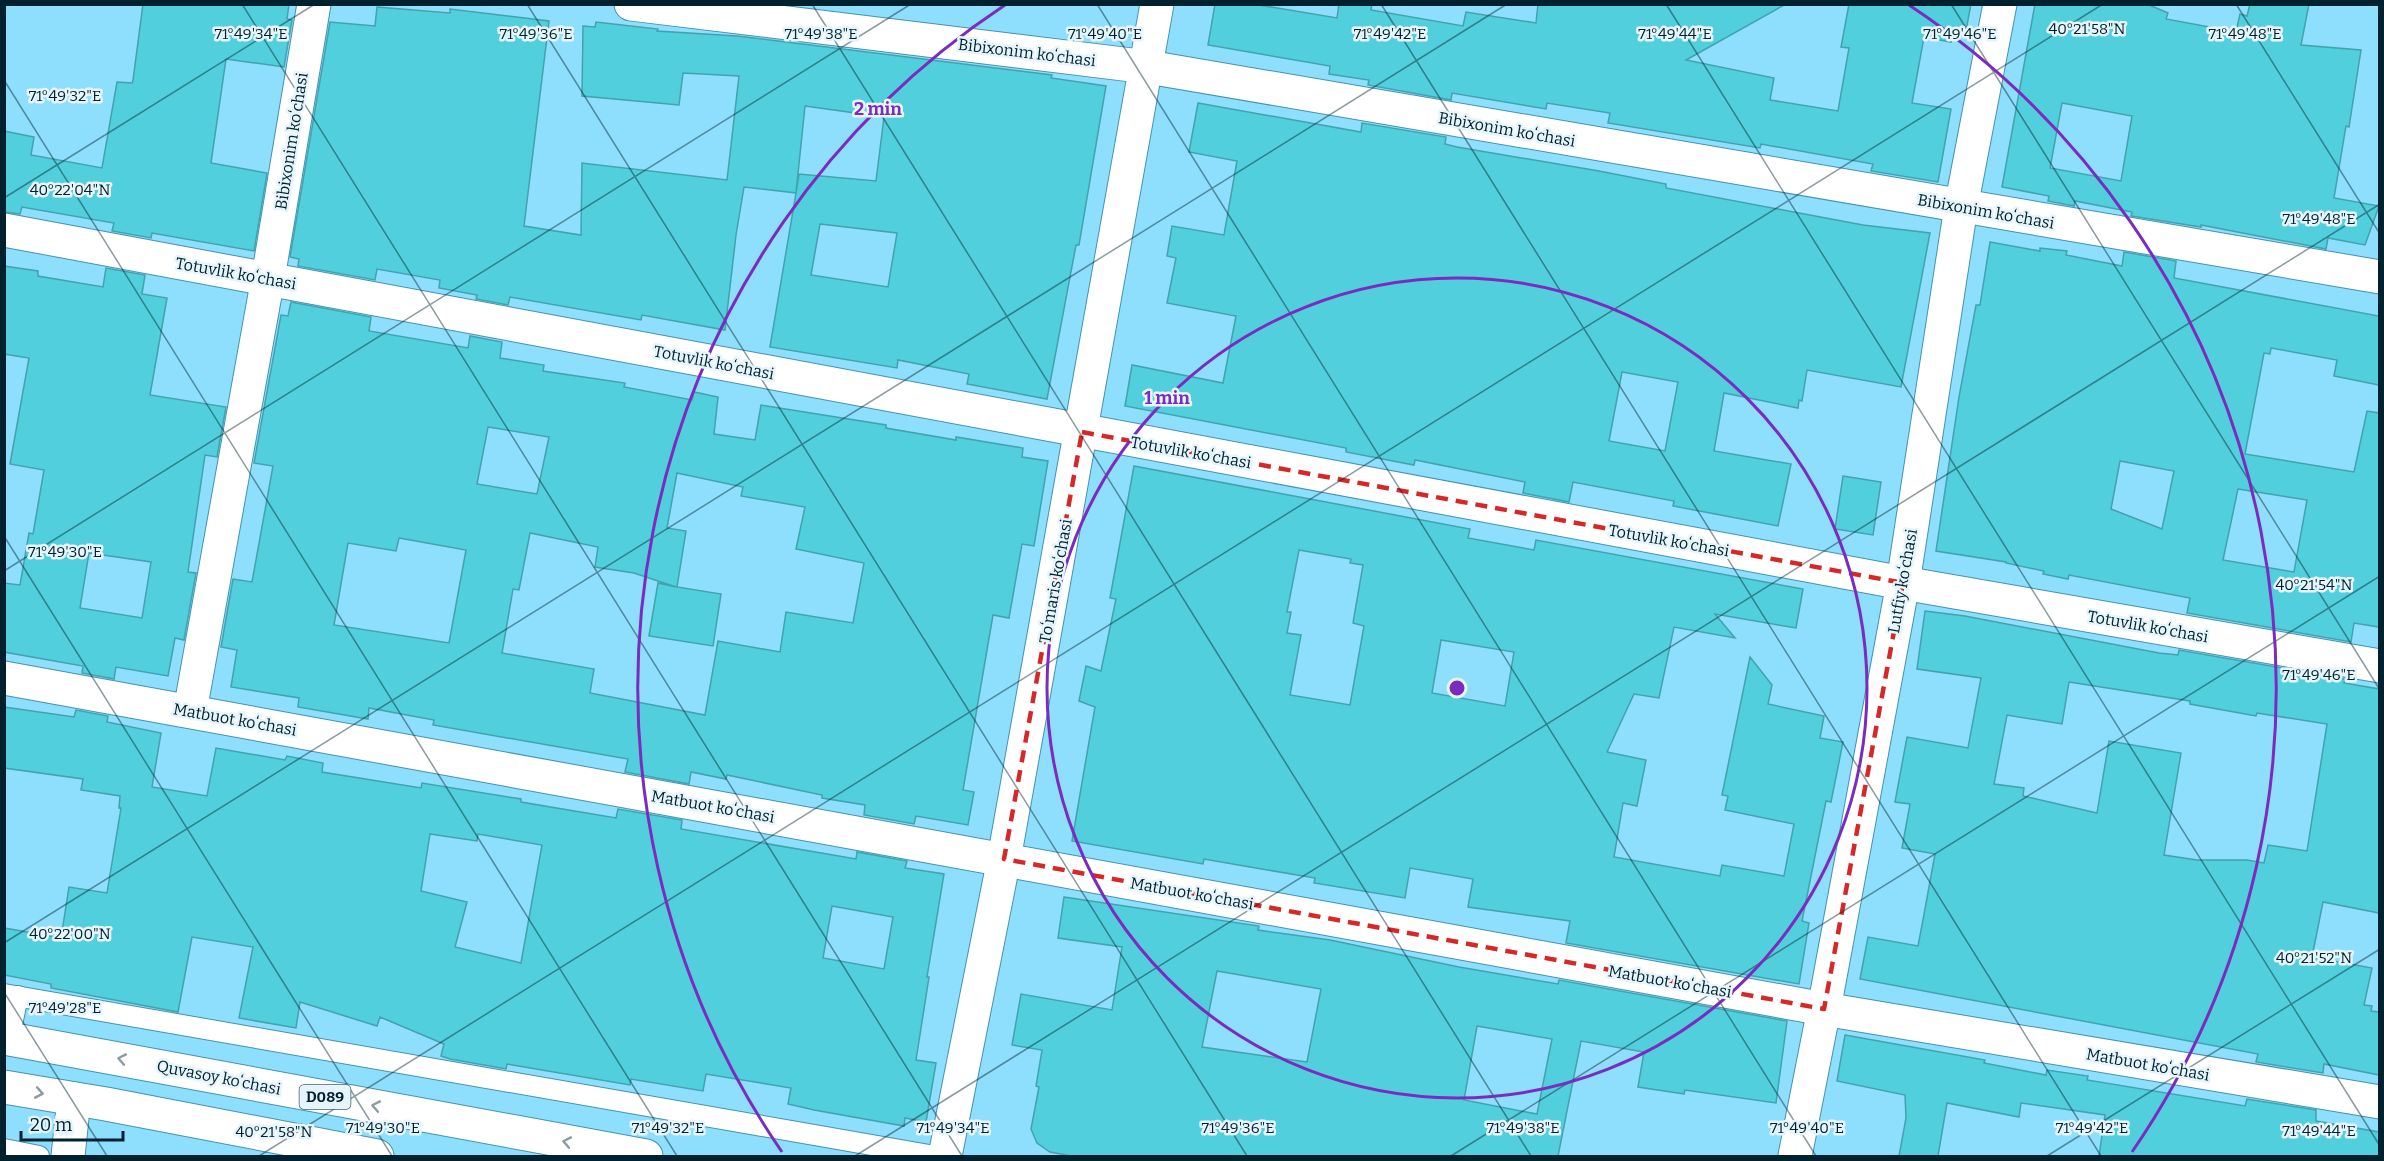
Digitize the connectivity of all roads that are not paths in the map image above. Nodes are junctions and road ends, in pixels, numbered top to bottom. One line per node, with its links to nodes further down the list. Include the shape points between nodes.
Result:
1 (314, 4): 9 (street, Bibixonim koʻchasi)
2 (631, 4): 5 (street, Bibixonim koʻchasi)
3 (1157, 4): 5 (street, Toʻmaris koʻchasi)
4 (2000, 4): 6 (street, Lutfiy koʻchasi)
5 (1148, 67): 6 (street, Bibixonim koʻchasi); 10 (street, Toʻmaris koʻchasi)
6 (1961, 207): 8 (street, Bibixonim koʻchasi); 11 (street, Lutfiy koʻchasi)
7 (4, 230): 9 (street, Totuvlik koʻchasi)
8 (2379, 277)
9 (268, 278): 10 (street, Totuvlik koʻchasi); 14 (street, Bibixonim koʻchasi)
10 (1082, 432): 11 (street, Totuvlik koʻchasi); 15 (street, Toʻmaris koʻchasi)
11 (1903, 583): 12 (street, Totuvlik koʻchasi); 17 (street, Lutfiy koʻchasi)
12 (2379, 666)
13 (4, 678): 14 (street, Matbuot koʻchasi)
14 (190, 711): 15 (street, Matbuot koʻchasi)
15 (1004, 859): 17 (street, Matbuot koʻchasi); 28 (street, Toʻmaris koʻchasi)
16 (11, 995): 18 (lane); 27 (lane)
17 (1824, 1009): 21 (street, Matbuot koʻchasi); 29 (street, Lutfiy koʻchasi)
18 (7, 1039): 26 (street, Quvasoy koʻchasi / D089, one-way to 18)
19 (4, 1087): 20 (street, one-way to 20)
20 (90, 1101): 24 (street); 25 (street)
21 (2379, 1102)
22 (4, 1149): 23 (lane)
23 (39, 1156)
24 (68, 1156)
25 (377, 1156)
26 (646, 1156)
27 (935, 1156)
28 (945, 1156)
29 (1795, 1156)

